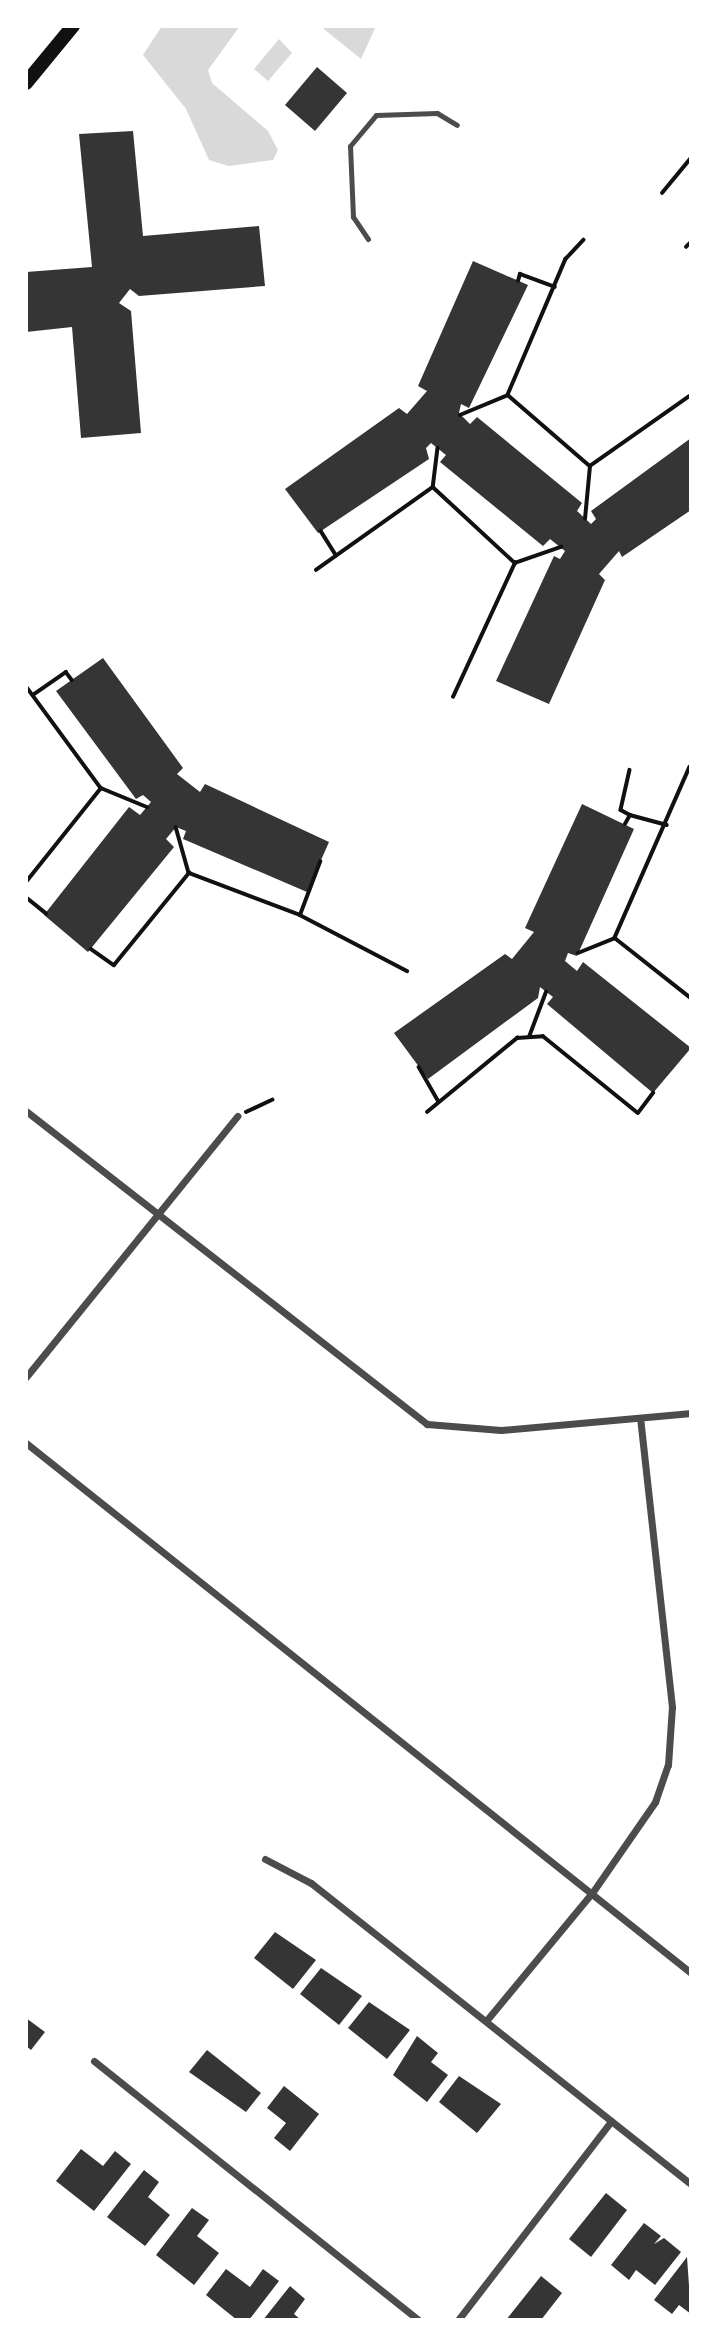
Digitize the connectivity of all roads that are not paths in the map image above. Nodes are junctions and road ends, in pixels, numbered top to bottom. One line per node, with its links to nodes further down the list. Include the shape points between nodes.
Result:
1 (73, 26): 2 (main road)
2 (26, 83)
3 (457, 125): 4 (lane, via 437,113 376,115 350,146 353,217)
4 (368, 239)
5 (26, 1111): 7 (street)
6 (237, 1116): 7 (street)
7 (157, 1216): 8 (street); 10 (street, via 427,1424 462,1432)
8 (26, 1377)
9 (691, 1413): 10 (street)
10 (640, 1419): 13 (street, via 673,1733 655,1802)
11 (26, 1443): 13 (street)
12 (265, 1859): 15 (street, via 311,1884)
13 (592, 1893): 14 (street); 15 (street)
14 (691, 1973)
15 (486, 2021): 17 (street)
16 (94, 2061): 19 (street)
17 (611, 2121): 18 (street); 20 (street)
18 (691, 2185)
19 (419, 2320)
20 (458, 2320)

